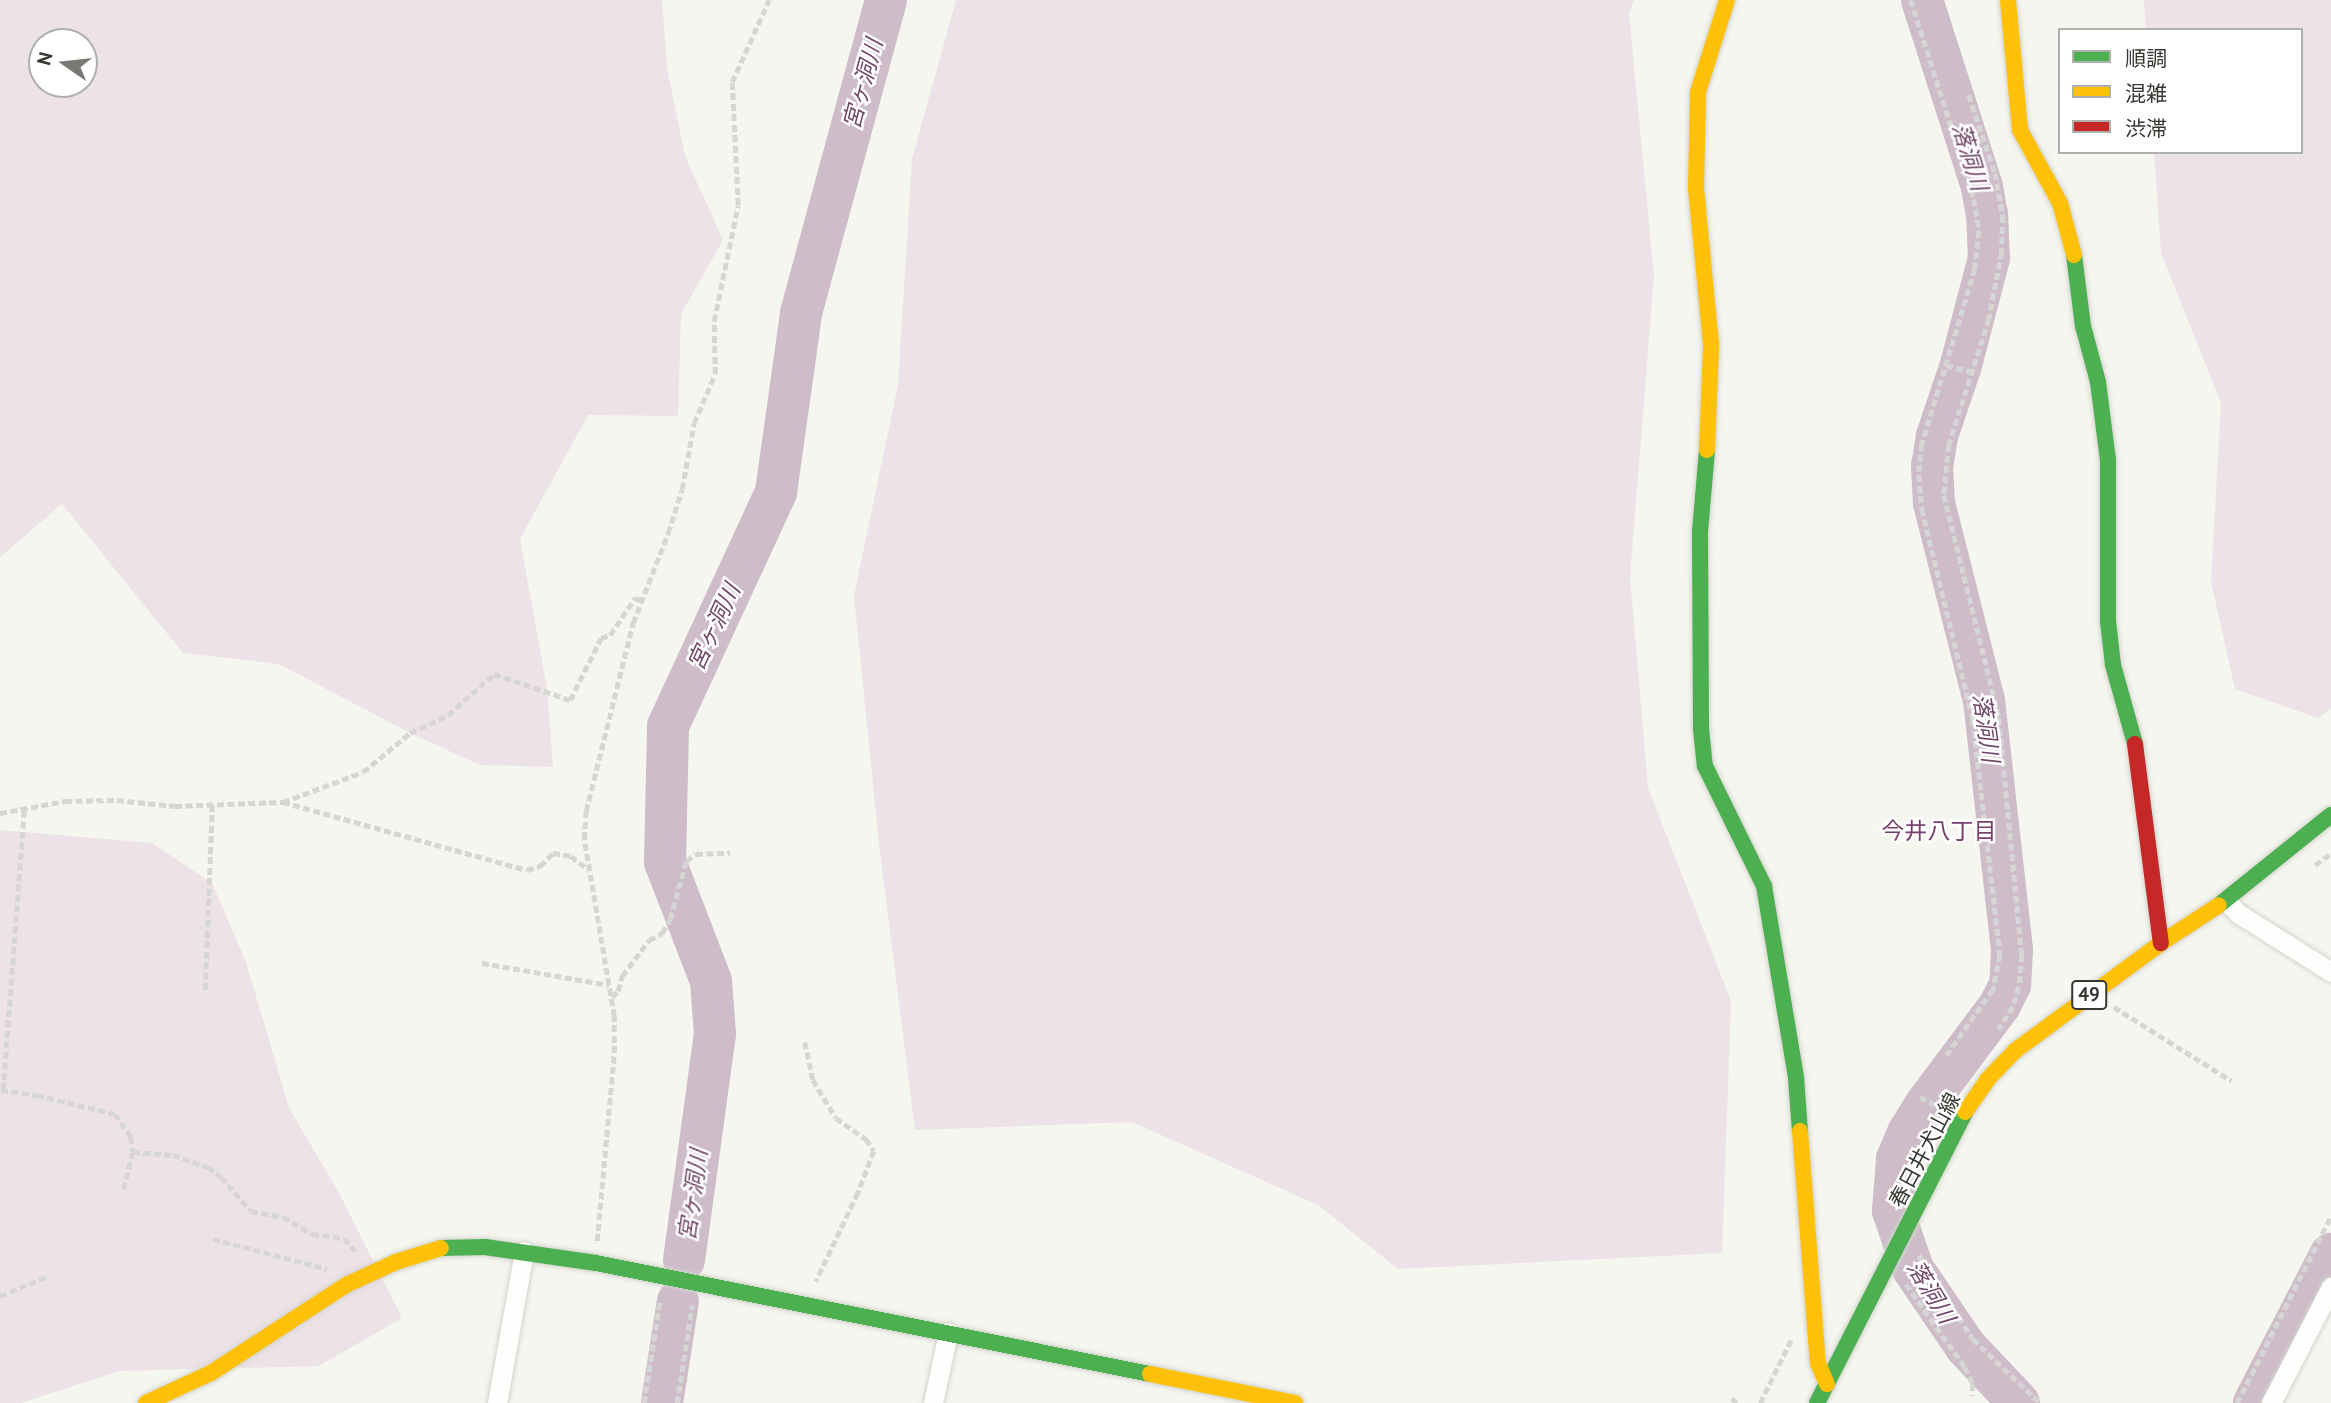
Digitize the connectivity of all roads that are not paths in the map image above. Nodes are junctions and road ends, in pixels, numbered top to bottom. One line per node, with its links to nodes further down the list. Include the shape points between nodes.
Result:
1 (1727, 0): 10 (street, via 1698,92 1696,189 1711,344 1699,531 1701,729 1705,766 1765,886 1796,1077 1818,1363)
2 (2008, 0): 5 (street, via 2020,130 2063,213 2098,382 2108,460 2108,621 2113,665 2134,737)
3 (2331, 815): 4 (street, 春日井犬山線 / 49)
4 (2226, 901): 5 (street, 春日井犬山線 / 49); 6 (street)
5 (2161, 943): 10 (street, 春日井犬山線 / 49, via 2016,1050 1987,1080 1959,1121)
6 (2331, 972)
7 (524, 1251): 9 (street); 11 (street, via 447,1246 373,1272 211,1373); 12 (street)
8 (2331, 1287): 16 (street)
9 (948, 1333): 13 (street); 14 (street)
10 (1827, 1384): 15 (street, 春日井犬山線 / 49)
11 (146, 1403)
12 (497, 1403)
13 (933, 1403)
14 (1295, 1403)
15 (1818, 1403)
16 (2270, 1403)

